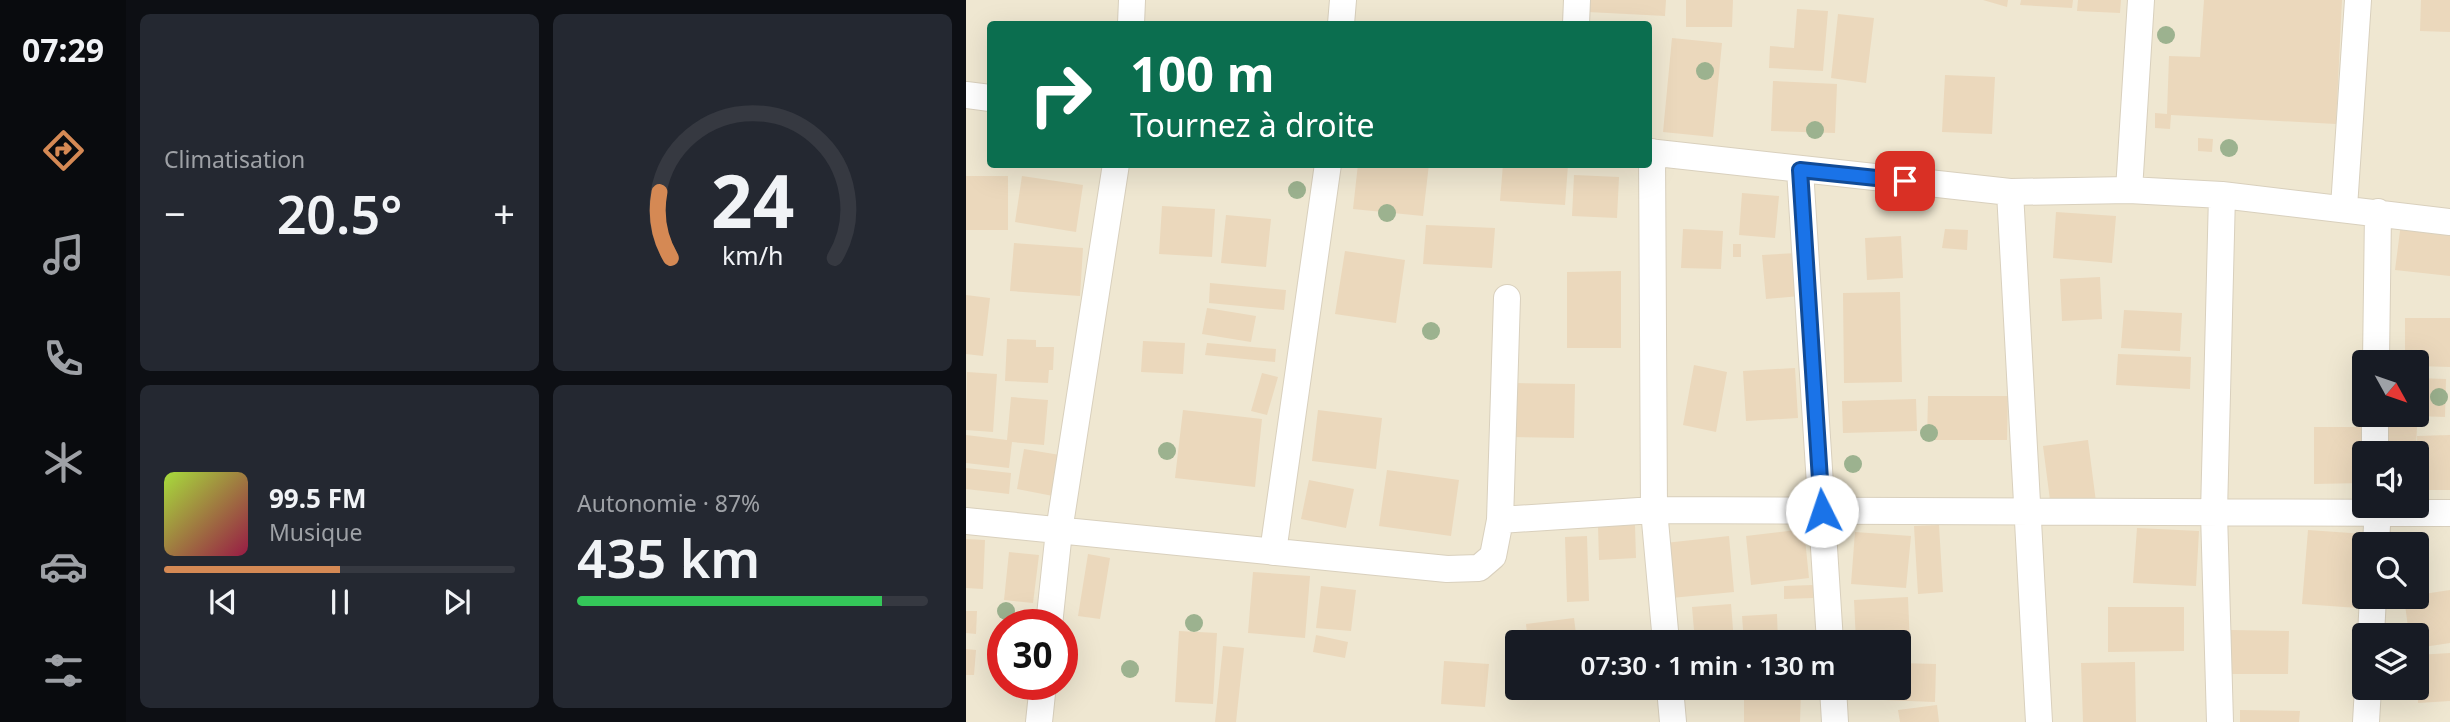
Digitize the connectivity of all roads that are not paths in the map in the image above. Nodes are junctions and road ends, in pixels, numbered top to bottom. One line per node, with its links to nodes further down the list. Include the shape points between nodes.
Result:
1 (1132, 0): 6 (street)
2 (1343, 0): 7 (street)
3 (1577, 0): 8 (street)
4 (2141, 0): 16 (street)
5 (2358, 0): 19 (street)
6 (1130, 21)
7 (1341, 21)
8 (1576, 21)
9 (966, 95): 10 (street)
10 (987, 98)
11 (1652, 152): 15 (street)
12 (1115, 168): 33 (street)
13 (1327, 168): 34 (street)
14 (1650, 168): 24 (street)
15 (1800, 170): 17 (street); 26 (street)
16 (2129, 190): 17 (street); 18 (street)
17 (2010, 192): 28 (street)
18 (2222, 195): 19 (street); 29 (street)
19 (2344, 207): 20 (street)
20 (2378, 212): 21 (street); 23 (street)
21 (2450, 222)
22 (1507, 298): 31 (street)
23 (2376, 350)
24 (1654, 510): 26 (street); 31 (street); 36 (street)
25 (2352, 510): 29 (street)
26 (1822, 511): 28 (street); 37 (street)
27 (2429, 512): 30 (street)
28 (2028, 513): 29 (street); 45 (street)
29 (2214, 513): 46 (street)
30 (2450, 513)
31 (1500, 520): 34 (street, via 1493,556 1479,568)
32 (966, 522): 33 (street)
33 (1059, 531): 34 (street); 35 (street)
34 (1273, 552)
35 (1051, 609)
36 (1665, 630)
37 (1829, 630)
38 (1042, 700): 42 (street)
39 (1671, 700): 43 (street)
40 (1834, 700): 44 (street)
41 (2367, 700): 47 (street)
42 (1040, 722)
43 (1673, 722)
44 (1835, 722)
45 (2039, 722)
46 (2220, 722)
47 (2366, 722)

